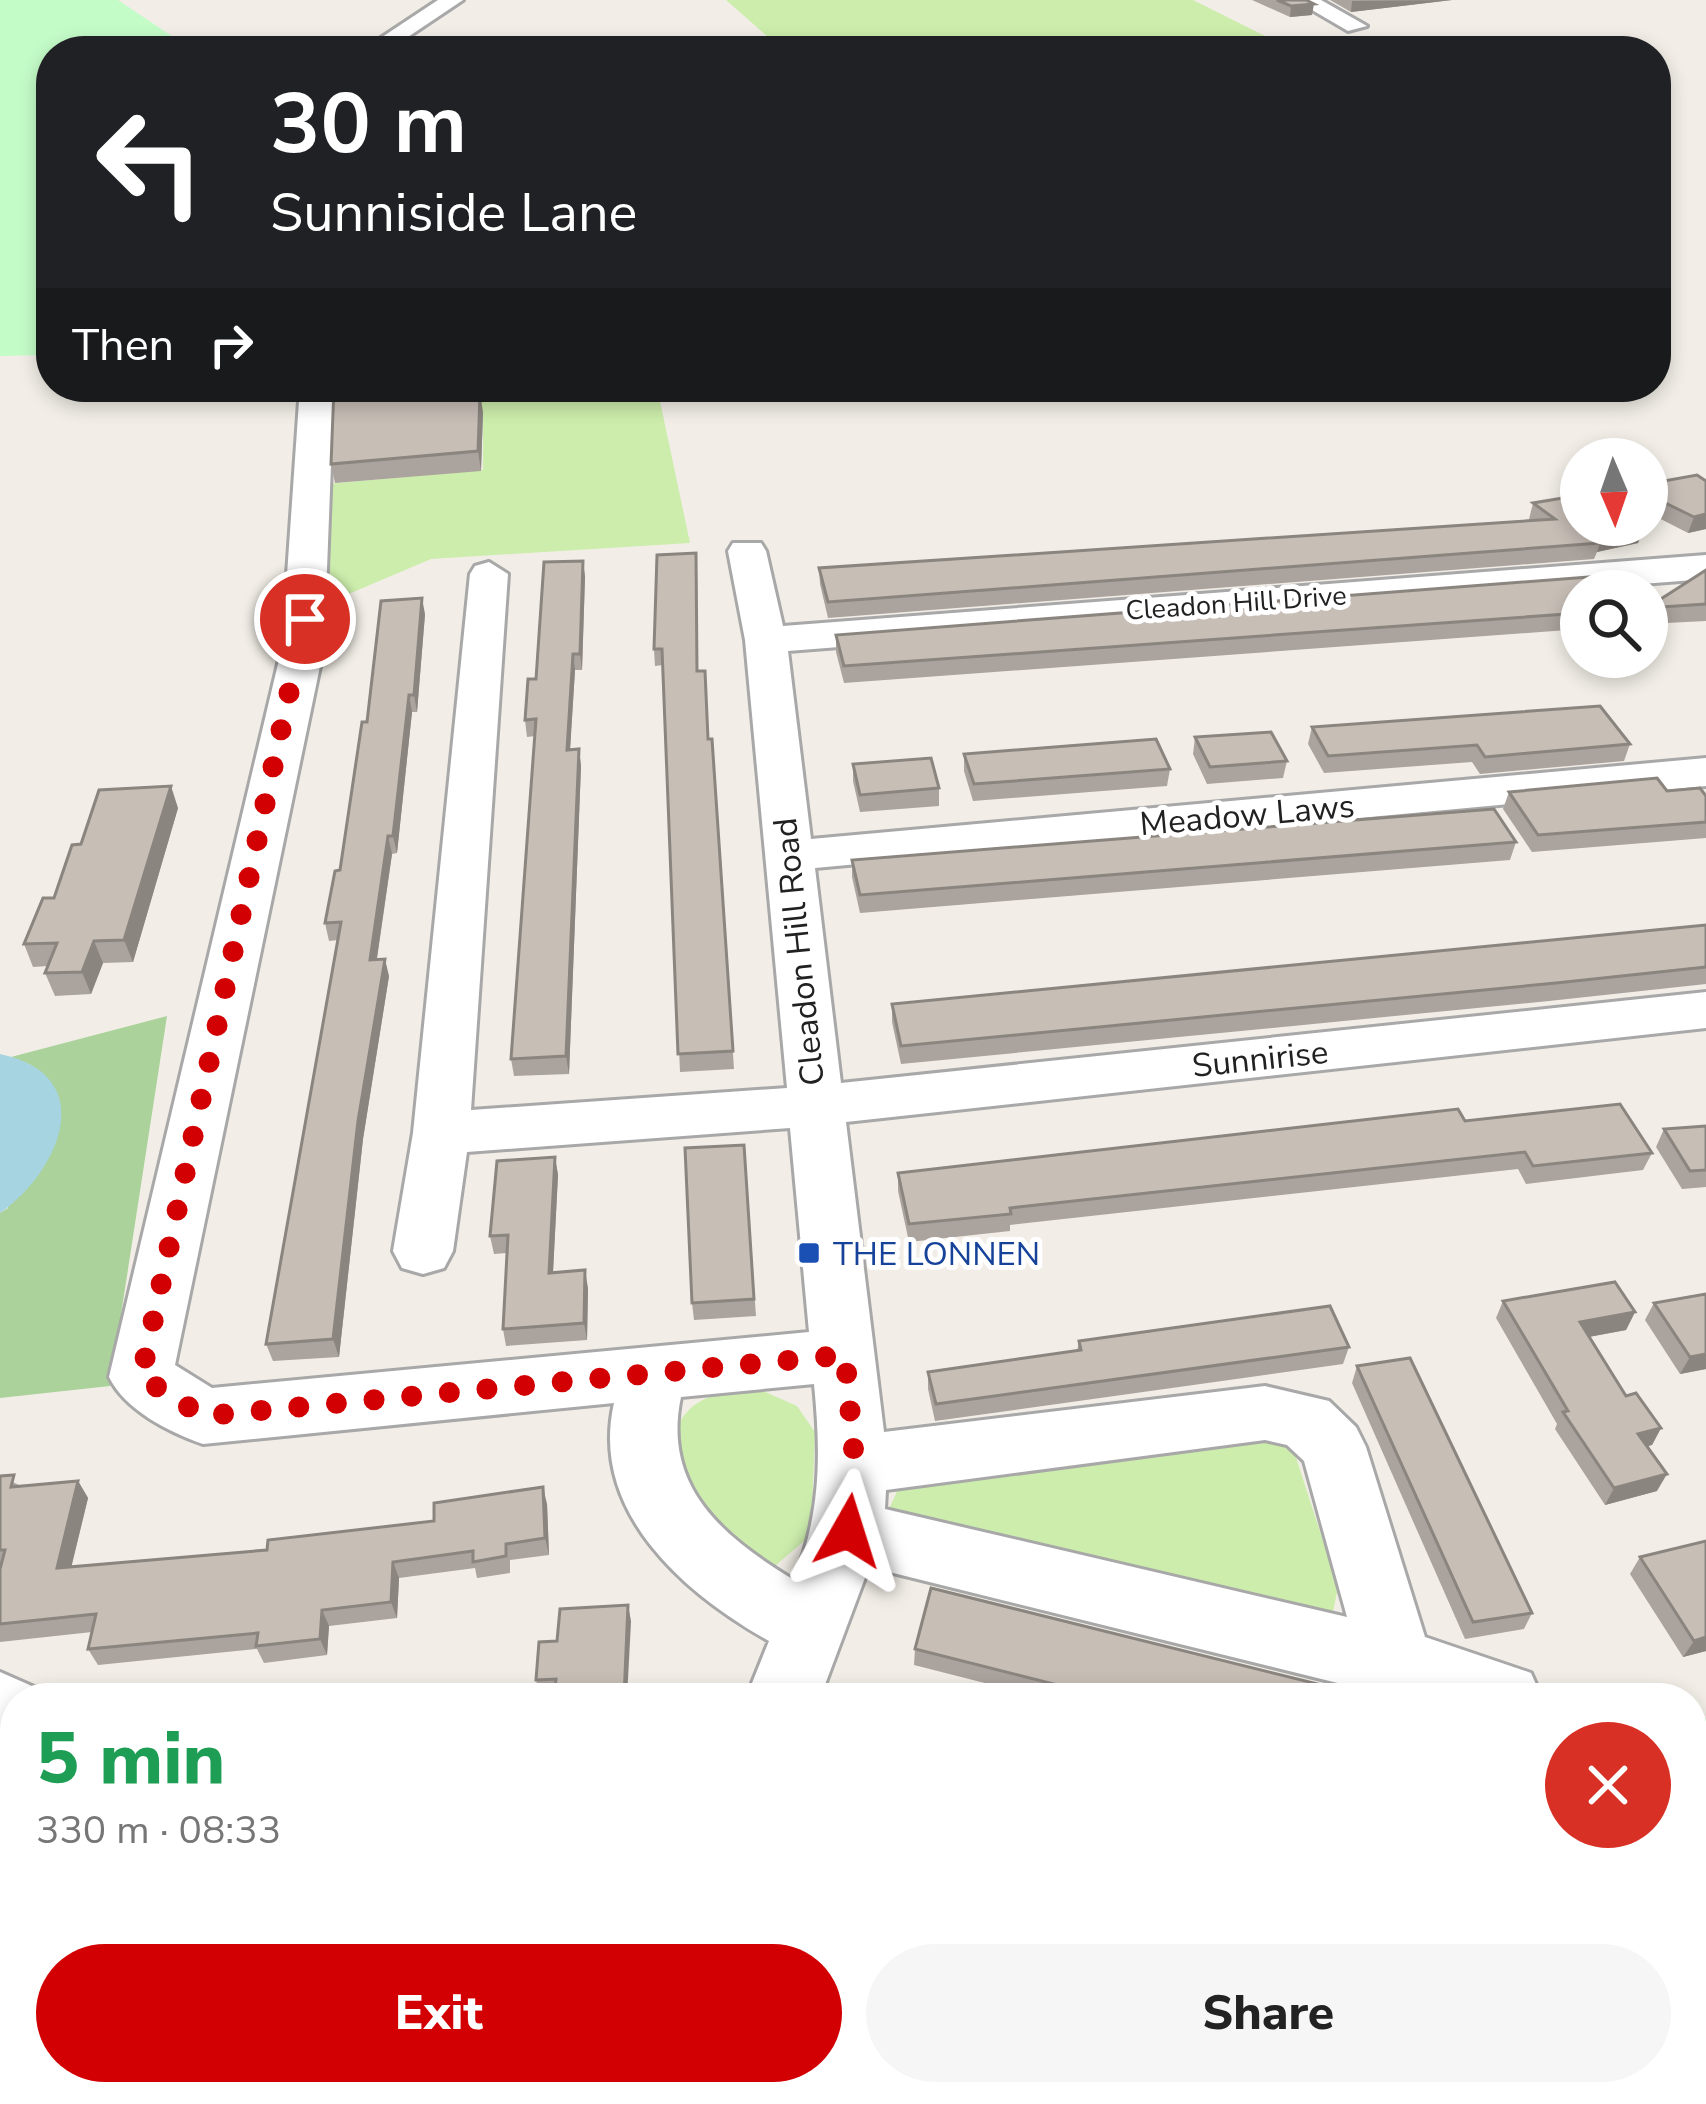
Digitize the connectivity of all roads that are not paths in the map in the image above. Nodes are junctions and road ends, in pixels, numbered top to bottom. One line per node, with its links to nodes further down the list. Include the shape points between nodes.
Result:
1 (453, 0): 5 (street)
2 (1317, 0): 3 (street)
3 (1306, 1): 4 (street)
4 (1356, 26)
5 (396, 36)
6 (316, 402): 19 (street, via 303,647 141,1377 203,1416)
7 (1668, 545): 9 (street)
8 (747, 551): 11 (street, Cleadon Hill Road)
9 (1706, 564): 11 (street, Cleadon Hill Drive)
10 (489, 574): 16 (street)
11 (766, 640): 13 (street, Cleadon Hill Road)
12 (1706, 772): 13 (street, Meadow Laws)
13 (787, 856): 15 (street, Cleadon Hill Road)
14 (1706, 1010): 15 (street, Sunnirise)
15 (813, 1106): 16 (street, Sunnirise); 18 (street, Cleadon Hill Road)
16 (441, 1133): 17 (street)
17 (423, 1251)
18 (845, 1355): 19 (street); 20 (street)
19 (654, 1370): 21 (street, via 640,1413 642,1466 654,1499 705,1558)
20 (851, 1498): 21 (street); 22 (street); 22 (street, via 1265,1413 1306,1421 1333,1447)
21 (812, 1628): 23 (street)
22 (1396, 1663): 24 (street)
23 (789, 1683)
24 (1458, 1683)

